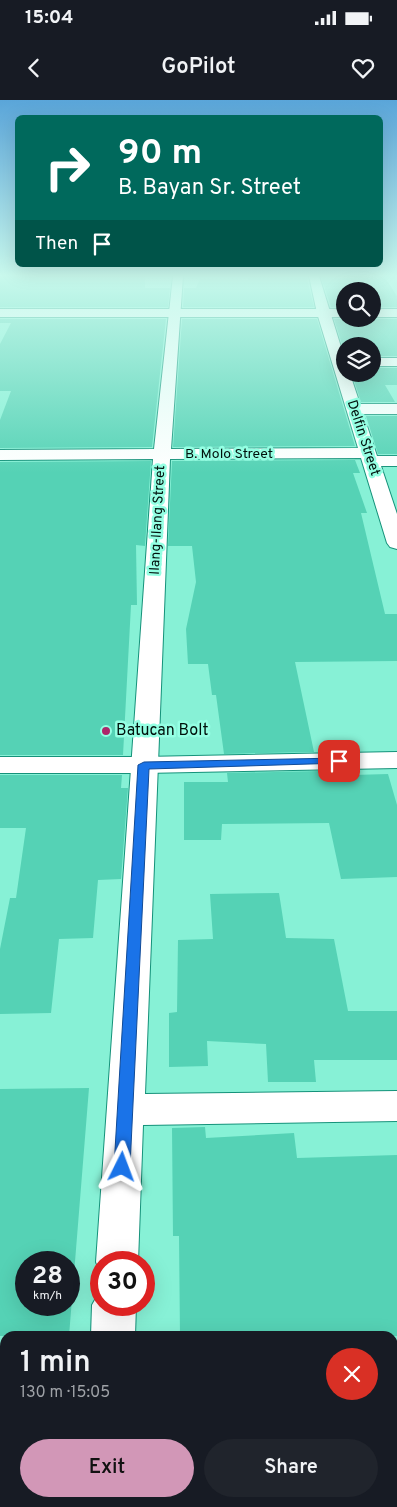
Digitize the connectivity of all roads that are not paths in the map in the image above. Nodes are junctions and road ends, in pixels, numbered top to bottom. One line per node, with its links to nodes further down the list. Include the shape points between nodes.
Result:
1 (172, 342): 7 (street, Ilang-Ilang Street)
2 (381, 362): 3 (street)
3 (397, 362)
4 (347, 382): 5 (street, Delfin Street)
5 (354, 409): 6 (street); 9 (street, Delfin Street)
6 (397, 409)
7 (162, 454): 8 (street, B. Molo Street); 9 (street, B. Molo Street); 14 (street, Ilang-Ilang Street)
8 (0, 455)
9 (370, 457): 10 (street, B. Molo Street); 11 (street, Delfin Street)
10 (397, 461)
11 (395, 533)
12 (397, 760): 14 (street)
13 (0, 765): 14 (street)
14 (144, 765): 16 (street, Ilang-Ilang Street)
15 (397, 1106): 16 (street)
16 (125, 1110): 17 (street, Ilang-Ilang Street)
17 (118, 1251)
18 (113, 1316): 19 (street)
19 (112, 1331)

